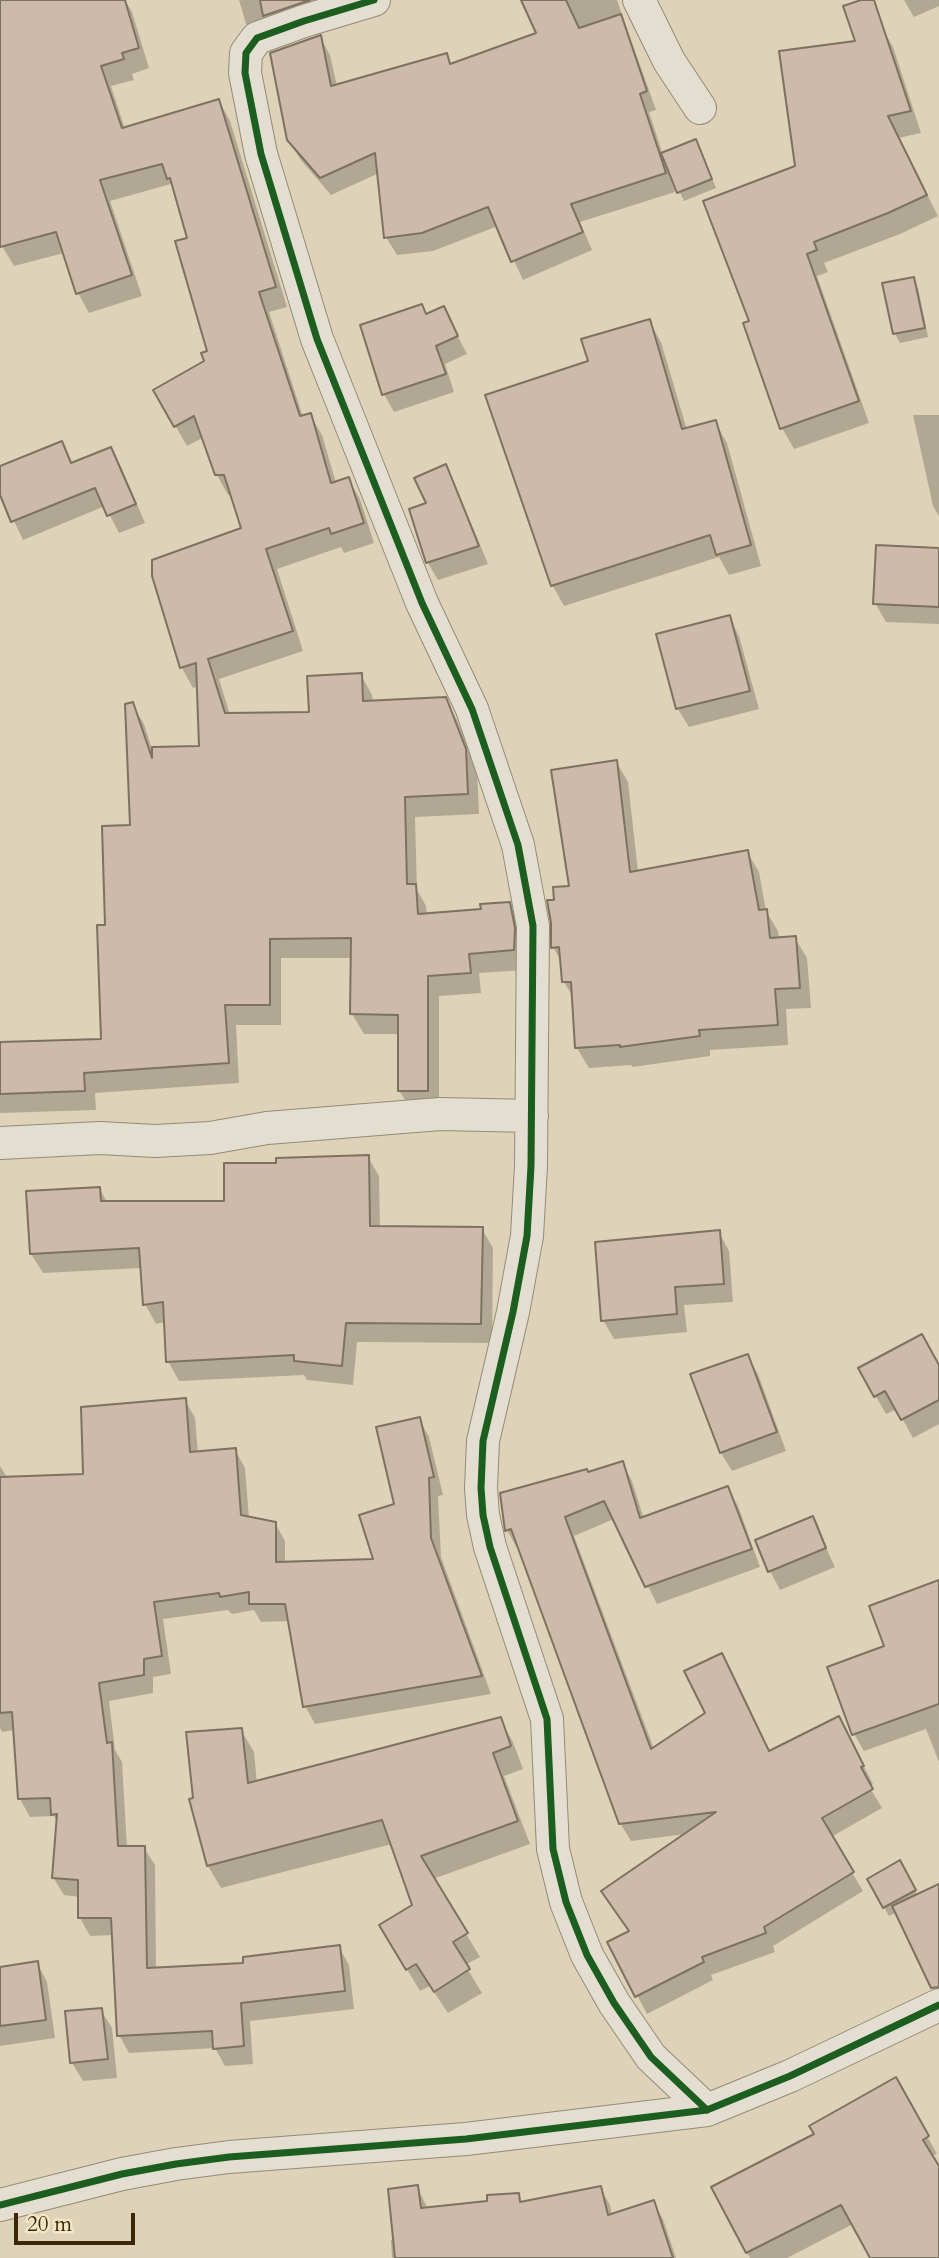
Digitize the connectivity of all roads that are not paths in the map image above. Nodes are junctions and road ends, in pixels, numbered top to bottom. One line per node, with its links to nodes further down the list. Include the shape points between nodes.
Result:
1 (374, 0): 4 (street, via 257,38 246,53 245,73 261,154 317,339 422,603 472,709 518,845 533,926)
2 (639, 0): 3 (street, via 669,61)
3 (700, 108)
4 (532, 1116): 5 (street, via 440,1114 267,1128 210,1138); 7 (street, via 527,1236 484,1441 484,1515 490,1547 547,1718 553,1849 566,1902 587,1955 614,2003 651,2057)
5 (0, 1143)
6 (939, 2005): 7 (street)
7 (707, 2110): 8 (street, via 466,2139 176,2164)
8 (0, 2205)

